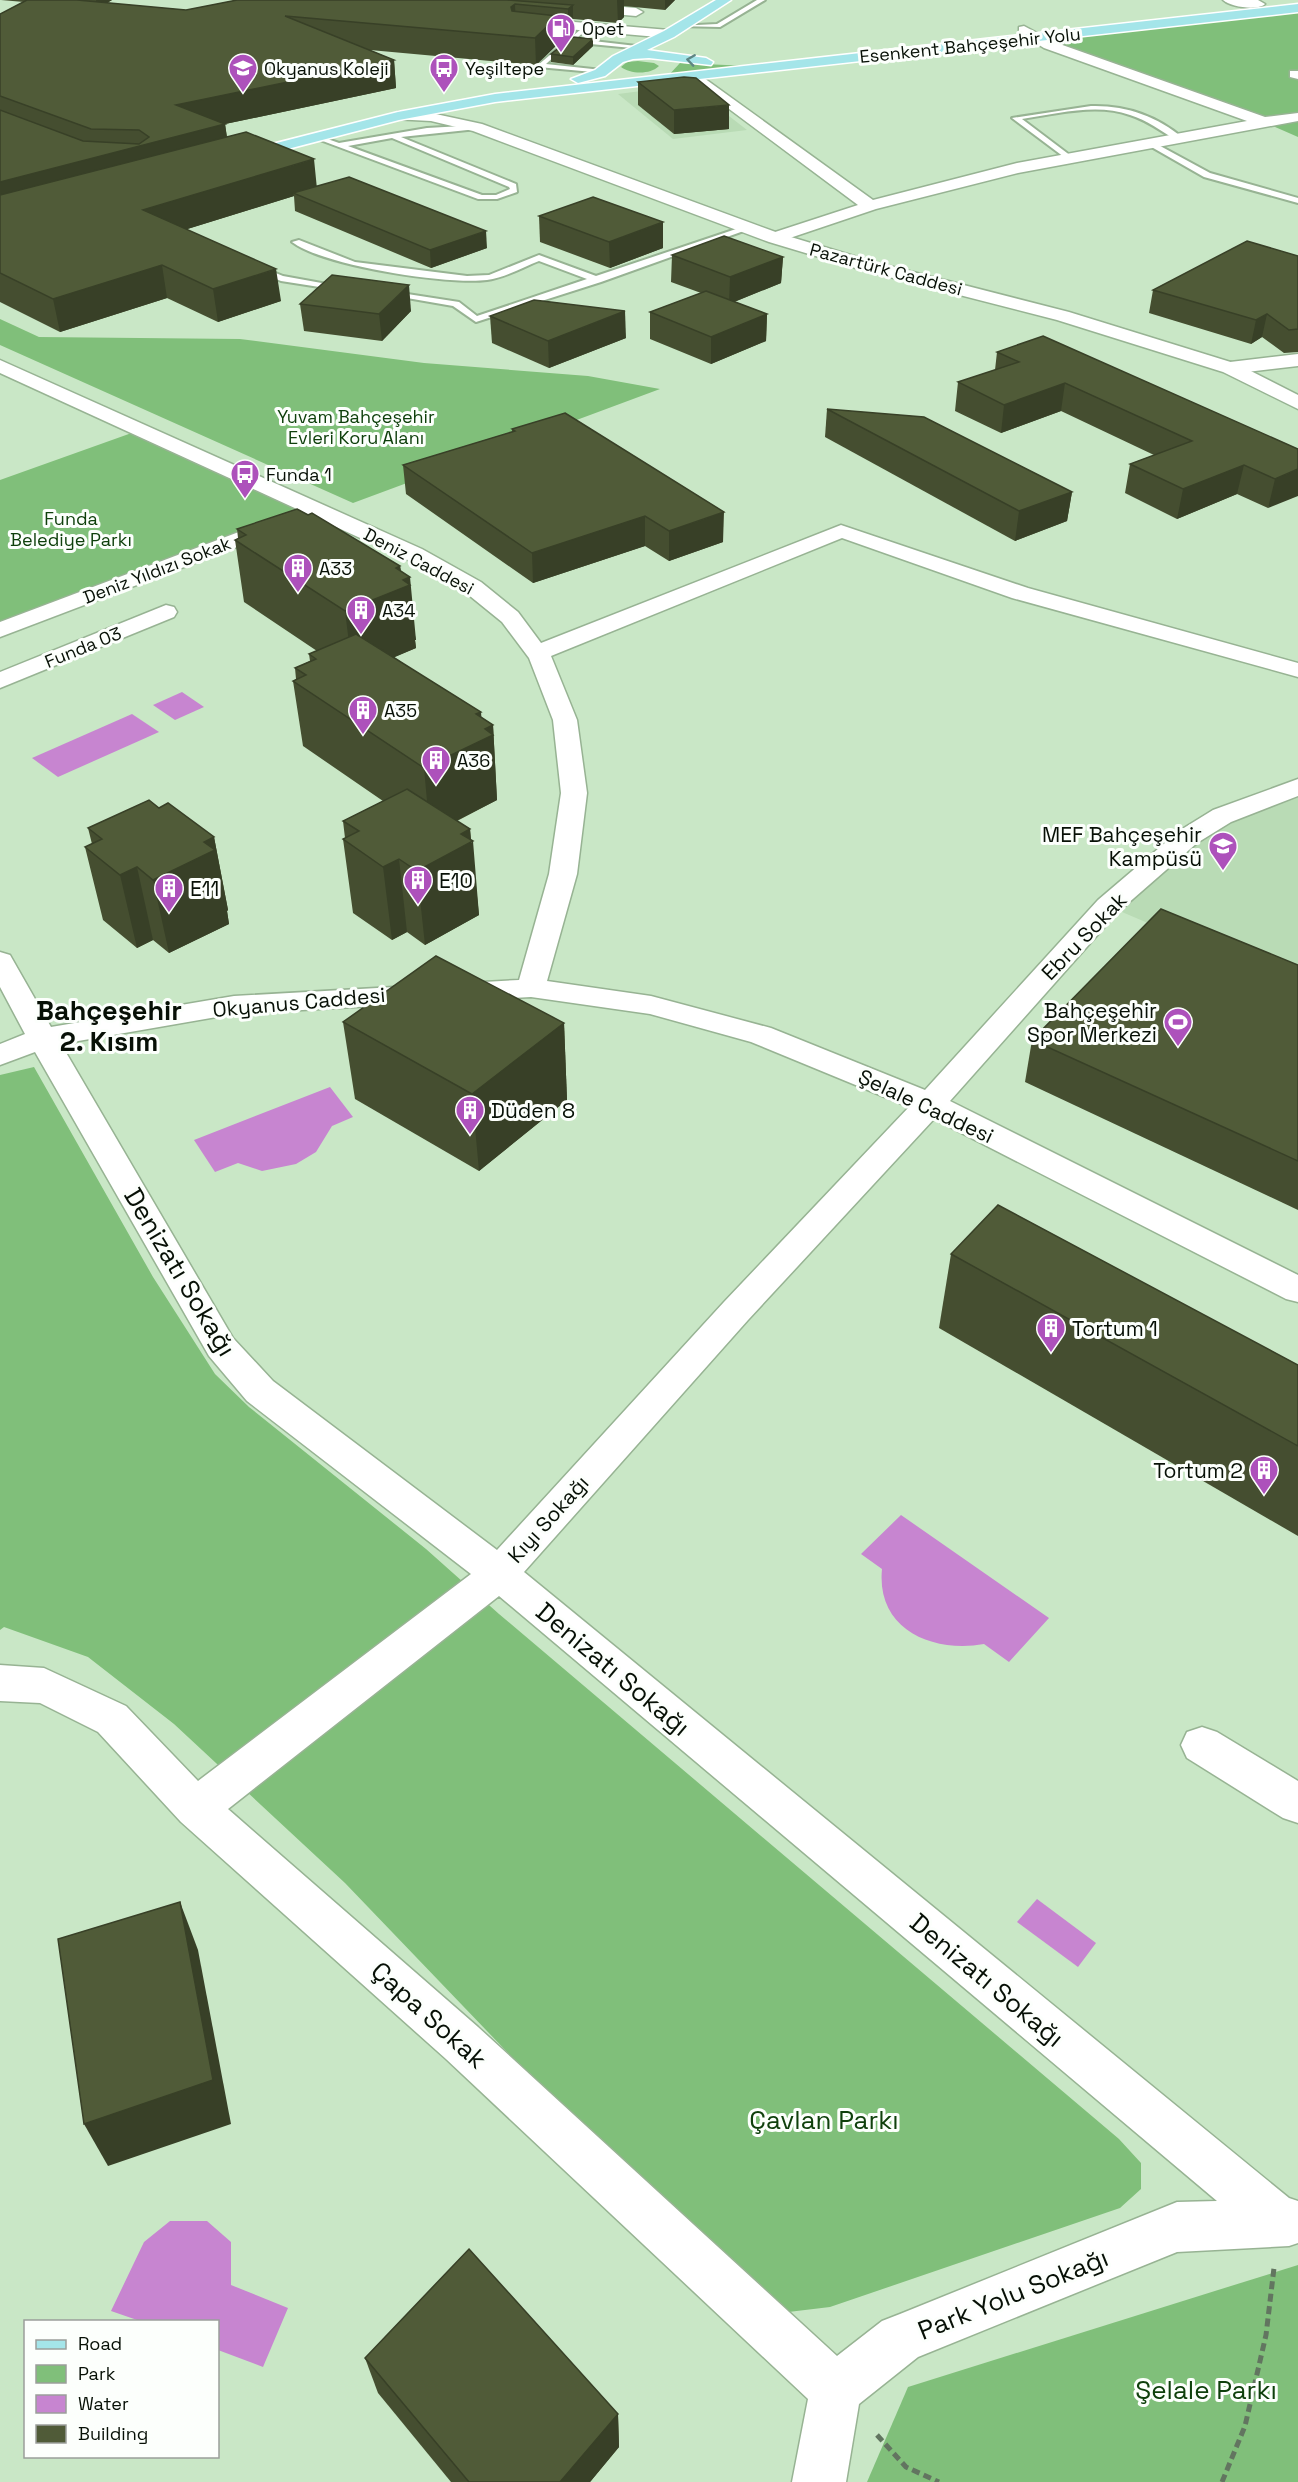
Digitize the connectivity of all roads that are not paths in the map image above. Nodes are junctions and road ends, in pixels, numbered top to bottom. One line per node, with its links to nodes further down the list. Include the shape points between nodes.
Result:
1 (496, 0): 8 (street)
2 (725, 0): 11 (main road)
3 (762, 0): 11 (lane, via 718,26)
4 (1229, 0): 6 (street)
5 (1292, 0): 6 (main road, Esenkent Bahçeşehir Yolu)
6 (1259, 4): 12 (main road, Esenkent Bahçeşehir Yolu)
7 (1298, 8): 12 (main road, Esenkent Bahçeşehir Yolu)
8 (636, 12)
9 (518, 21): 10 (street)
10 (586, 27): 11 (street); 14 (lane)
11 (675, 30): 15 (main road); 16 (main road)
12 (1030, 34): 16 (main road, Esenkent Bahçeşehir Yolu, one-way to 16, via 741,62); 19 (main road, Esenkent Bahçeşehir Yolu); 24 (street, via 1049,45)
13 (560, 39): 14 (lane)
14 (570, 40): 15 (lane); 18 (lane, via 541,66)
15 (642, 47): 17 (main road)
16 (664, 56): 17 (main road, Esenkent Bahçeşehir Yolu, via 640,54); 20 (main road, Esenkent Bahçeşehir Yolu, via 671,64 666,71)
17 (618, 60): 18 (main road, Esenkent Bahçeşehir Yolu)
18 (602, 72): 20 (main road, Esenkent Bahçeşehir Yolu, via 617,79); 27 (main road, Esenkent Bahçeşehir Yolu, via 568,81 416,104 224,155)
19 (692, 76): 20 (main road, Esenkent Bahçeşehir Yolu); 33 (street)
20 (642, 81): 21 (main road, Esenkent Bahçeşehir Yolu)
21 (495, 98): 22 (main road, Esenkent Bahçeşehir Yolu); 25 (street, via 477,114)
22 (398, 116): 25 (street, Pazartürk Caddesi, via 431,117); 27 (main road, Esenkent Bahçeşehir Yolu)
23 (1298, 117): 24 (street)
24 (1264, 122): 28 (street)
25 (477, 127): 26 (lane); 34 (street, Pazartürk Caddesi)
26 (393, 136): 30 (lane); 30 (lane, via 513,186 514,190 497,197 481,197)
27 (316, 137): 30 (lane)
28 (1179, 138): 29 (street); 31 (lane, via 1133,113 1116,109 1016,118)
29 (1151, 143): 31 (street); 32 (lane, via 1208,175)
30 (339, 146)
31 (1068, 158): 33 (street)
32 (1298, 201)
33 (870, 206): 35 (street)
34 (748, 228): 35 (street, Pazartürk Caddesi); 38 (lane)
35 (775, 238): 43 (street, Pazartürk Caddesi, via 1063,316)
36 (296, 242): 38 (lane, via 353,264 467,279 490,277 539,258)
37 (244, 264): 39 (lane, via 281,278)
38 (598, 280): 40 (lane, via 476,319 456,304)
39 (351, 289)
40 (374, 292)
41 (1298, 360): 43 (street)
42 (1, 368): 45 (street, Deniz Caddesi)
43 (1230, 368): 44 (street, Pazartürk Caddesi)
44 (1298, 403)
45 (315, 509): 47 (street, Deniz Yıldızı Sokak); 48 (street, Deniz Caddesi, via 414,554 473,587 510,617)
46 (166, 612): 50 (street, Funda 03)
47 (0, 630)
48 (537, 653): 49 (street, via 841,531 1020,593); 53 (street, Deniz Caddesi, via 565,720 574,793 563,874)
49 (1298, 670)
50 (0, 681)
51 (1298, 787): 56 (street, Ebru Sokak, via 1222,816 1179,845 1108,906)
52 (0, 961): 54 (street)
53 (531, 988): 54 (street, Okyanus Caddesi, via 234,1005); 56 (street, Şelale Caddesi, via 651,1005 762,1035)
54 (42, 1038): 55 (street, Okyanus Caddesi); 59 (street, Denizatı Sokağı, via 221,1347 260,1391)
55 (0, 1055)
56 (930, 1104): 57 (street, Ebru Sokak); 58 (street, Şelale Caddesi)
57 (857, 1182): 59 (street, Kıyı Sokağı)
58 (1298, 1290)
59 (499, 1574): 63 (street, Kıyı Sokağı); 64 (street, Denizatı Sokağı)
60 (0, 1683): 63 (street, Çapa Sokak, via 44,1686 112,1719)
61 (1202, 1745): 62 (street)
62 (1298, 1804)
63 (196, 1808): 65 (street, Çapa Sokak, via 462,2043)
64 (1289, 2222): 65 (street, Park Yolu Sokağı, via 1177,2227 900,2339)
65 (836, 2390): 66 (street)
66 (819, 2482)

